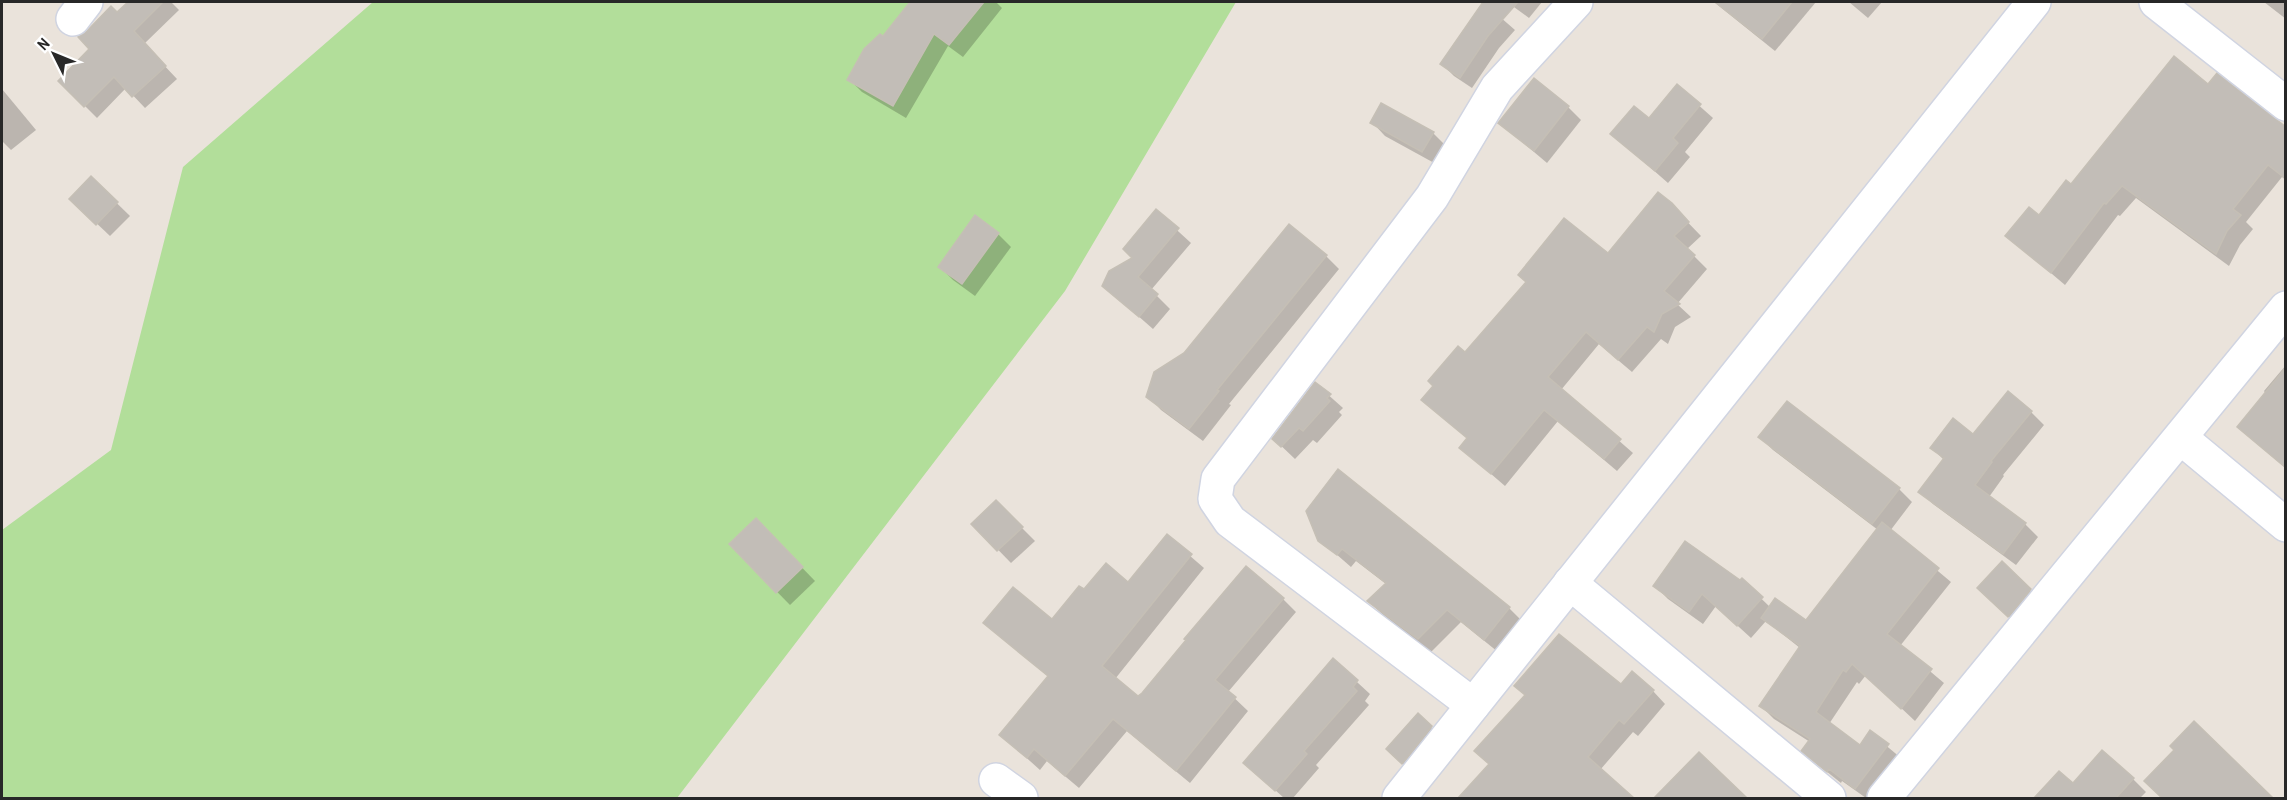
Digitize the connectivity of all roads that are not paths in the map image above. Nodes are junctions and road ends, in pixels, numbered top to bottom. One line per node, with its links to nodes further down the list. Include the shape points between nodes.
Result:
1 (1576, 2): 9 (street, via 1497,88 1432,197 1218,479 1215,499 1230,520)
2 (2034, 2): 8 (street)
3 (2156, 2): 4 (street)
4 (2286, 104)
5 (2286, 308): 6 (street)
6 (2181, 438): 7 (street); 12 (street)
7 (2286, 525)
8 (1570, 583): 9 (street); 11 (street)
9 (1473, 705): 10 (street)
10 (1400, 798)
11 (1829, 798)
12 (1884, 798)

